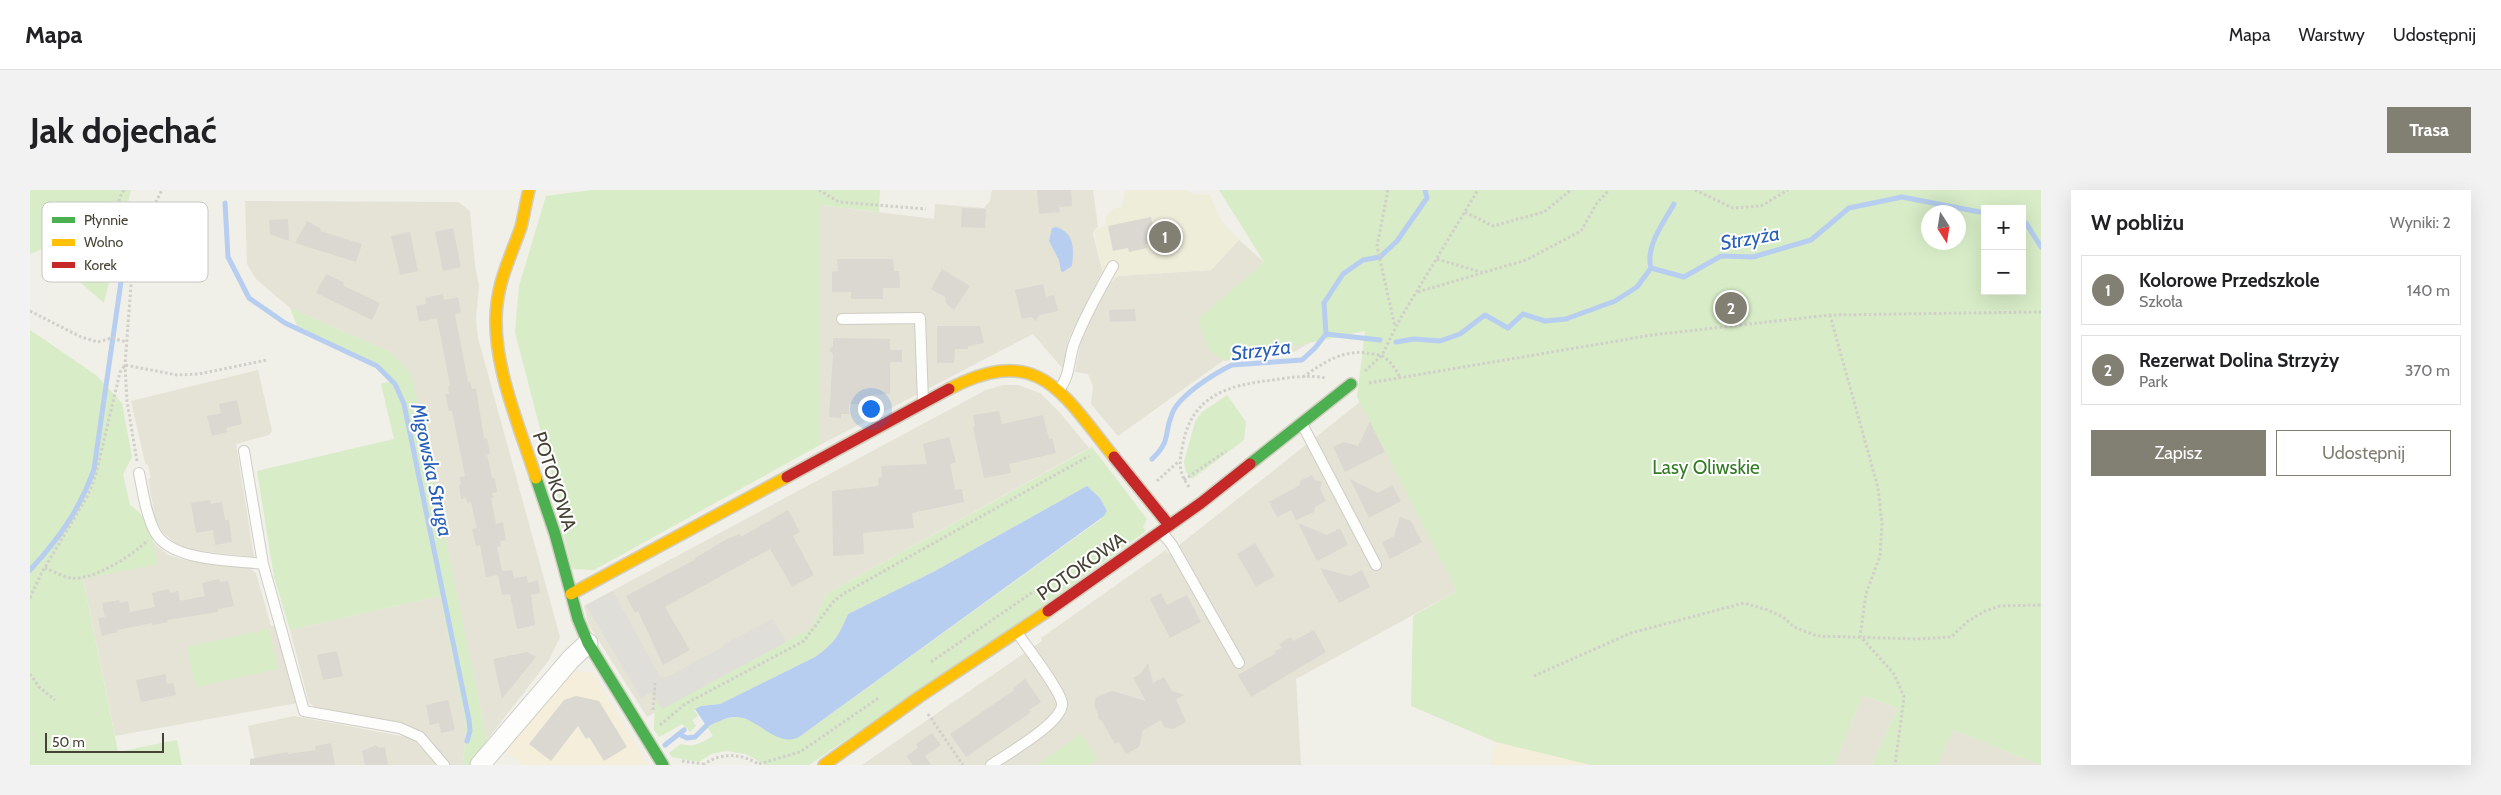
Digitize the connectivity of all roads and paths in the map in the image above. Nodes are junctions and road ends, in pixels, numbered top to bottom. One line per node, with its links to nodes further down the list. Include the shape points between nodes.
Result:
1 (124, 190): 11 (path)
2 (162, 190): 12 (path)
3 (529, 190): 49 (street, POTOKOWA, via 521,226 499,290 495,334 509,394 555,534)
4 (819, 190): 13 (path, via 839,202)
5 (1388, 190): 24 (path, via 1377,246)
6 (1478, 190): 14 (path)
7 (1571, 190): 14 (path, via 1544,212 1493,226)
8 (1609, 190): 17 (path, via 1597,202 1581,231 1526,260)
9 (1694, 190): 10 (path, via 1733,208 1760,206)
10 (1788, 190)
11 (119, 202)
12 (156, 202)
13 (926, 209)
14 (1465, 212): 15 (path)
15 (1437, 259): 17 (path); 19 (path)
16 (1113, 266): 32 (lane, via 1090,307 1070,356 1066,381)
17 (1484, 274): 19 (path)
18 (131, 282): 25 (path)
19 (1418, 292): 24 (path)
20 (30, 310): 25 (path, via 81,337 98,342 112,338)
21 (2041, 312): 22 (path)
22 (1830, 315): 29 (path, via 1652,335); 53 (path, via 1878,488 1882,524 1880,556 1866,594)
23 (842, 319): 33 (lane, via 920,318)
24 (1395, 328): 26 (path)
25 (126, 342): 28 (path)
26 (1382, 355): 29 (path); 30 (path, via 1342,354 1322,363); 31 (path)
27 (268, 360): 28 (path, via 199,374 177,375)
28 (125, 365): 39 (path, via 130,424); 48 (path, via 120,372 88,495)
29 (1400, 377): 31 (path)
30 (1302, 378): 31 (path, via 1322,377); 38 (path, via 1244,384 1218,393 1203,404 1186,426)
31 (1351, 384): 34 (street, POTOKOWA)
32 (1059, 389): 33 (street, via 1027,372 993,370); 35 (street)
33 (923, 403): 49 (street)
34 (1302, 424): 42 (street, POTOKOWA); 47 (lane)
35 (1105, 447): 43 (street); 64 (path, via 843,594 833,602 804,642 685,704)
36 (244, 451): 46 (lane)
37 (1226, 451): 40 (path)
38 (1179, 462): 40 (path); 41 (path)
39 (139, 473): 44 (lane, via 147,511)
40 (1184, 480): 42 (path)
41 (1153, 484)
42 (1201, 503): 43 (street, POTOKOWA)
43 (1165, 528): 52 (street, POTOKOWA); 56 (lane)
44 (156, 533): 46 (lane, via 174,550 188,555); 48 (path, via 139,549 104,570 72,578)
45 (1118, 534): 55 (path)
46 (263, 564): 66 (lane, via 304,711 400,728 420,737)
47 (1376, 565)
48 (45, 568): 50 (path)
49 (570, 594): 54 (street, POTOKOWA)
50 (30, 598)
51 (2041, 604): 53 (path, via 2000,606 1984,611 1951,637)
52 (1017, 633): 70 (street, POTOKOWA); 72 (lane, via 1060,696 1061,711 1053,722)
53 (1860, 636): 58 (path, via 1817,636 1768,610 1744,603 1632,633); 73 (path, via 1894,674 1904,697)
54 (588, 643): 67 (street); 68 (street, POTOKOWA)
55 (930, 663)
56 (1239, 663)
57 (30, 674): 61 (path, via 39,687)
58 (1534, 676)
59 (655, 683): 62 (path)
60 (882, 696): 65 (path, via 800,752)
61 (55, 700)
62 (653, 708)
63 (931, 717): 71 (path)
64 (662, 722)
65 (760, 764): 69 (path, via 730,755)
66 (444, 765)
67 (480, 765)
68 (663, 765)
69 (702, 765)
70 (824, 765)
71 (963, 765)
72 (991, 765)
73 (1895, 765)

